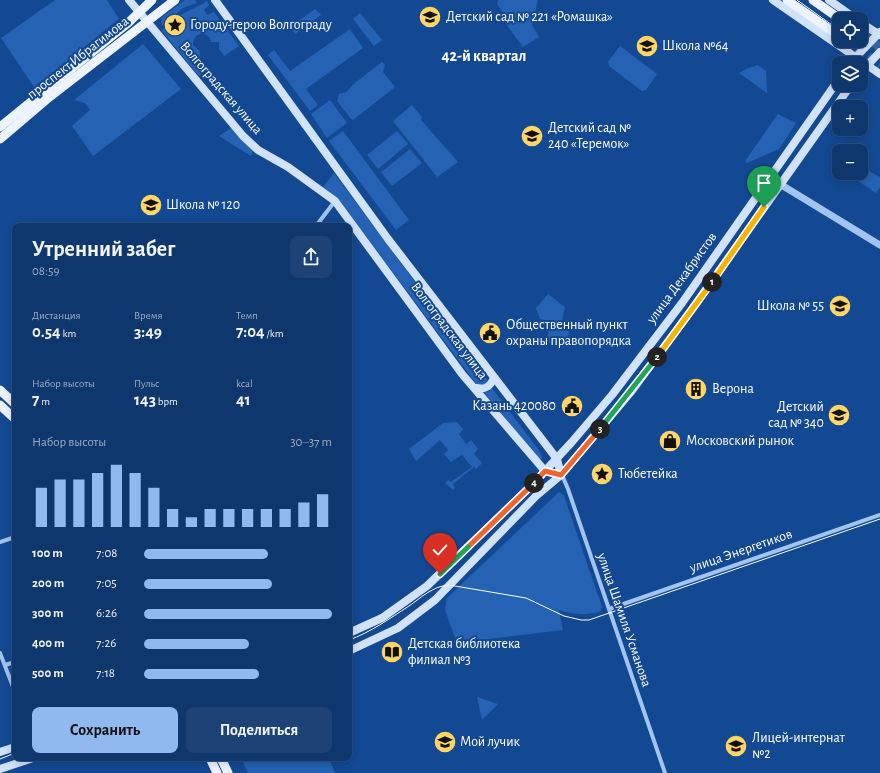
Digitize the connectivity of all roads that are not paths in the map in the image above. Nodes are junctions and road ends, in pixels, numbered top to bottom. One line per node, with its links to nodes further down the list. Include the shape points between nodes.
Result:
1 (129, 0): 10 (main road, Волгоградская улица)
2 (152, 0): 10 (main road, проспект Ибрагимова)
3 (175, 0): 12 (main road, проспект Ибрагимова)
4 (215, 0): 33 (main road, Волгоградская улица, via 388,239)
5 (773, 0): 17 (main road)
6 (787, 0): 14 (main road)
7 (813, 0): 11 (main road)
8 (829, 0): 9 (main road)
9 (846, 12)
10 (138, 13): 12 (main road, Волгоградская улица); 24 (main road, проспект Ибрагимова, via 128,24)
11 (832, 13)
12 (148, 23): 25 (main road, проспект Ибрагимова); 28 (main road, Волгоградская улица, via 213,102 258,150 288,167)
13 (868, 27): 15 (main road)
14 (832, 31)
15 (879, 34): 18 (main road)
16 (880, 52): 19 (main road)
17 (848, 56)
18 (857, 56)
19 (868, 64)
20 (868, 66): 21 (main road)
21 (880, 74)
22 (832, 89): 26 (main road, улица Декабристов)
23 (846, 92): 27 (main road, улица Декабристов)
24 (0, 127)
25 (0, 139)
26 (770, 178): 27 (street); 39 (main road, улица Декабристов, via 612,395)
27 (780, 185): 32 (street); 41 (main road, улица Декабристов, via 630,393)
28 (335, 201): 29 (street); 30 (main road, Волгоградская улица)
29 (318, 223)
30 (351, 223)
31 (352, 224): 34 (main road, Волгоградская улица)
32 (880, 245)
33 (494, 378): 34 (main road, via 488,387); 39 (main road, Волгоградская улица)
34 (476, 388): 40 (main road, Волгоградская улица)
35 (0, 390): 36 (main road)
36 (12, 401)
37 (0, 405): 38 (main road)
38 (12, 416)
39 (556, 460): 40 (main road, улица Декабристов); 41 (main road, Волгоградская улица)
40 (545, 471): 41 (main road); 46 (main road, улица Декабристов, via 427,586 382,618)
41 (561, 475): 45 (street, улица Шамиля Усманова); 47 (main road, улица Декабристов, via 536,496 435,600 398,628)
42 (880, 515): 45 (street, улица Энергетиков)
43 (12, 538): 44 (street)
44 (0, 542)
45 (609, 609): 60 (street, улица Шамиля Усманова)
46 (352, 632)
47 (352, 650)
48 (0, 653): 50 (street)
49 (12, 663): 50 (street)
50 (5, 665): 51 (street)
51 (12, 684)
52 (12, 748): 53 (main road)
53 (0, 752)
54 (24, 761): 57 (main road)
55 (211, 761): 58 (main road)
56 (222, 761): 59 (main road)
57 (0, 769)
58 (217, 773)
59 (228, 773)
60 (665, 773)

